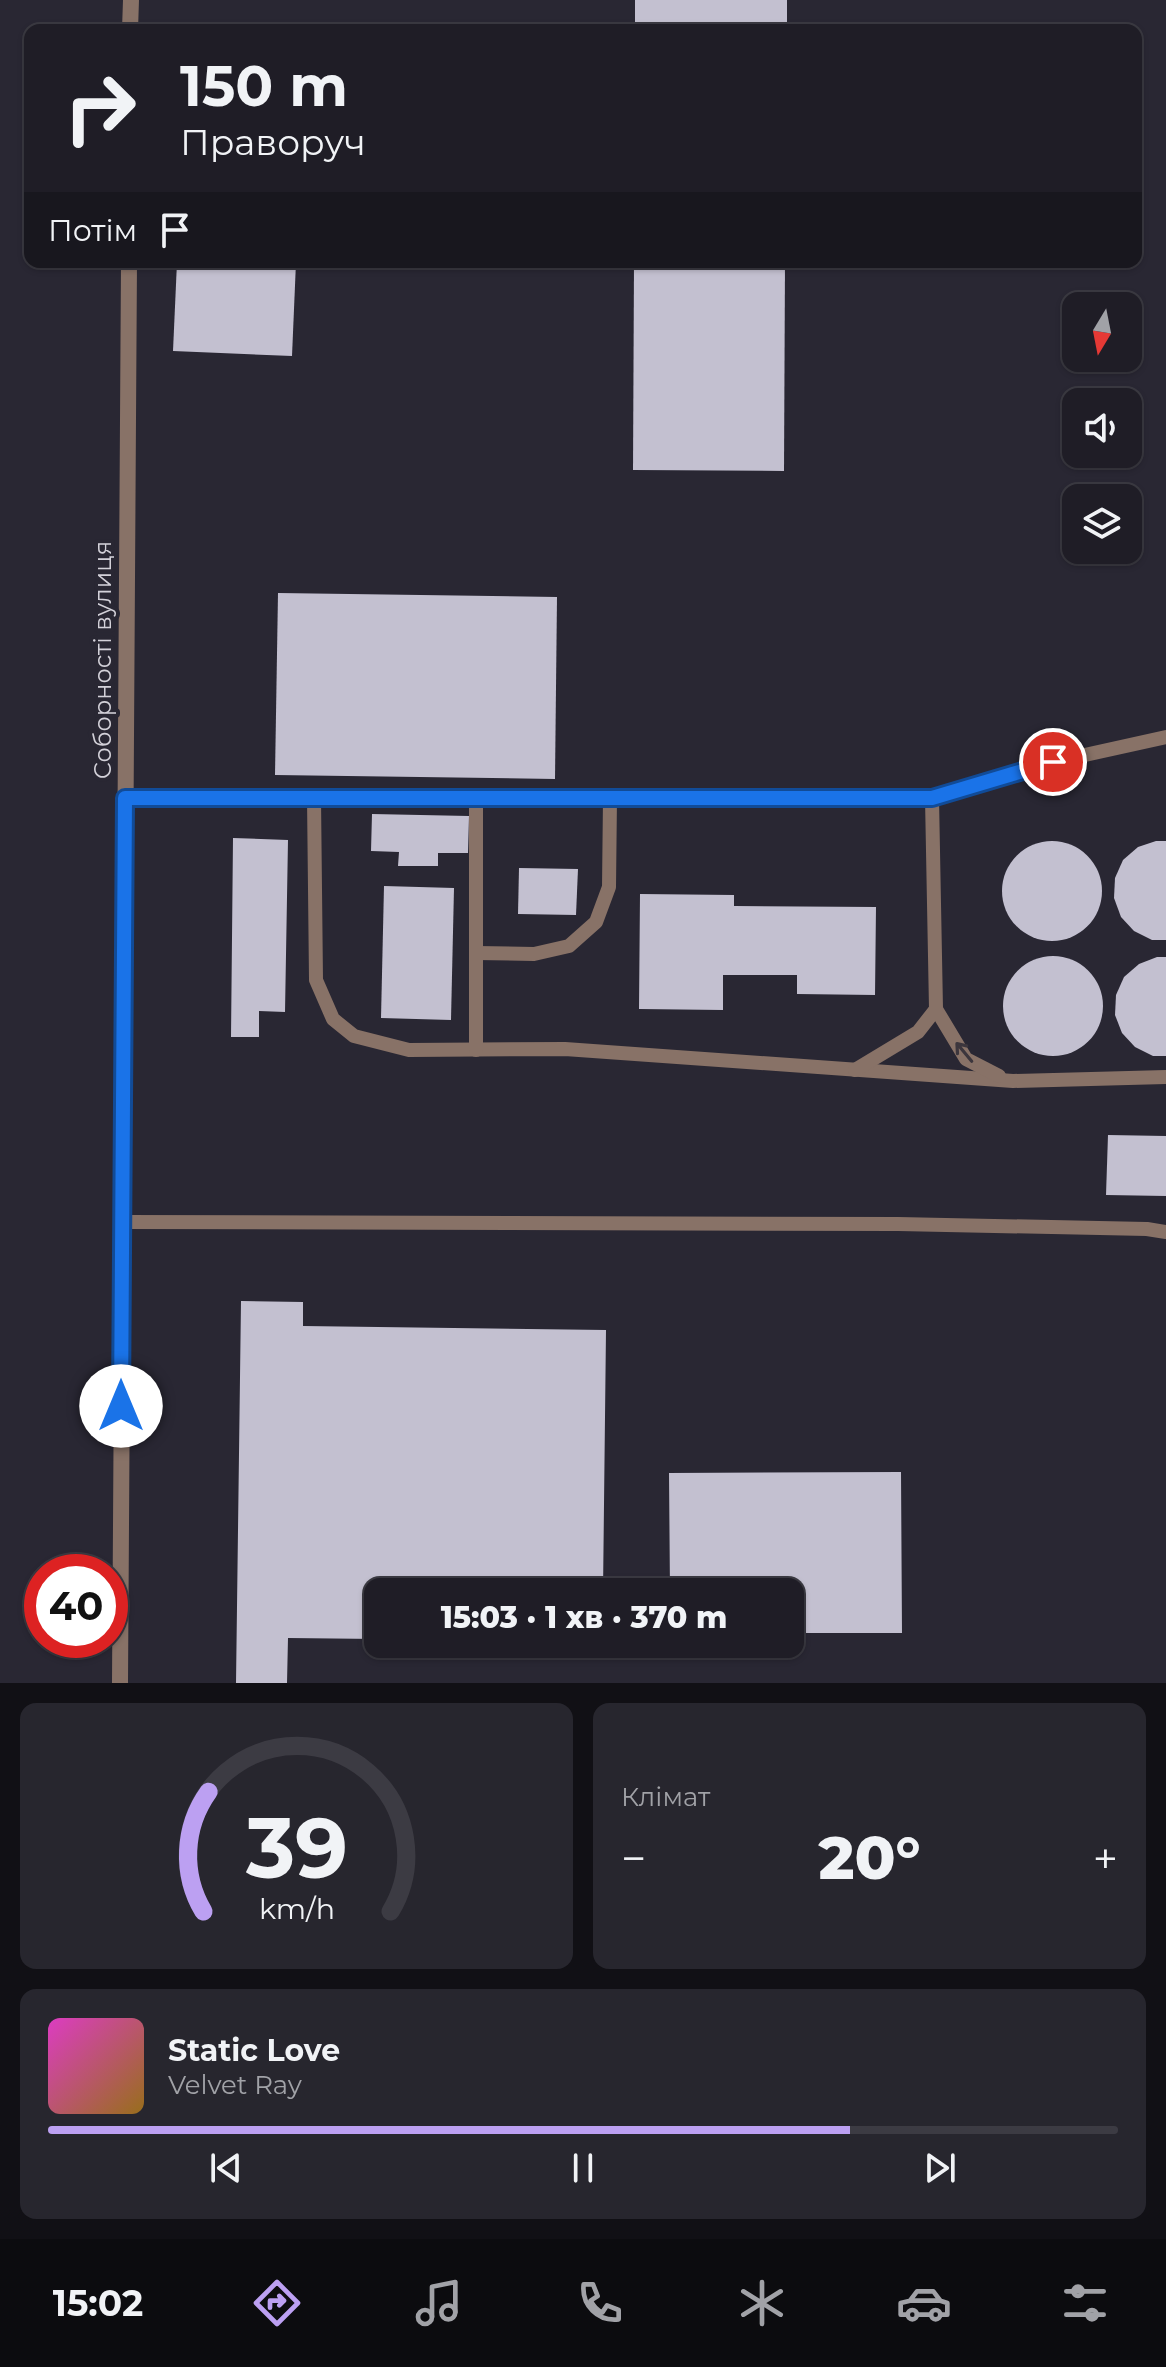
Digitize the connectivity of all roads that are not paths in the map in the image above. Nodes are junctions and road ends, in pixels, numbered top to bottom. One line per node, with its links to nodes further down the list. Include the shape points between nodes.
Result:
1 (131, 0): 2 (street)
2 (130, 24)
3 (129, 268): 5 (street, Соборності вулиця)
4 (1166, 737): 9 (lane, via 1053,762)
5 (125, 798): 6 (lane); 16 (street, Соборності вулиця)
6 (314, 798): 7 (lane); 12 (lane, via 316,980 333,1019 354,1036 409,1050)
7 (476, 798): 8 (lane); 10 (lane)
8 (610, 798): 9 (lane); 10 (lane, via 609,887 596,922 569,946 534,954)
9 (932, 798): 11 (lane)
10 (476, 953): 12 (lane)
11 (936, 1009): 13 (lane, via 918,1032); 15 (lane, one-way to 11, via 966,1059)
12 (476, 1050): 13 (lane, via 565,1049)
13 (855, 1070): 15 (lane)
14 (1166, 1077): 15 (lane)
15 (1006, 1080)
16 (122, 1222): 17 (lane, via 898,1224); 18 (street, Соборності вулиця)
17 (1166, 1232)
18 (120, 1683)

